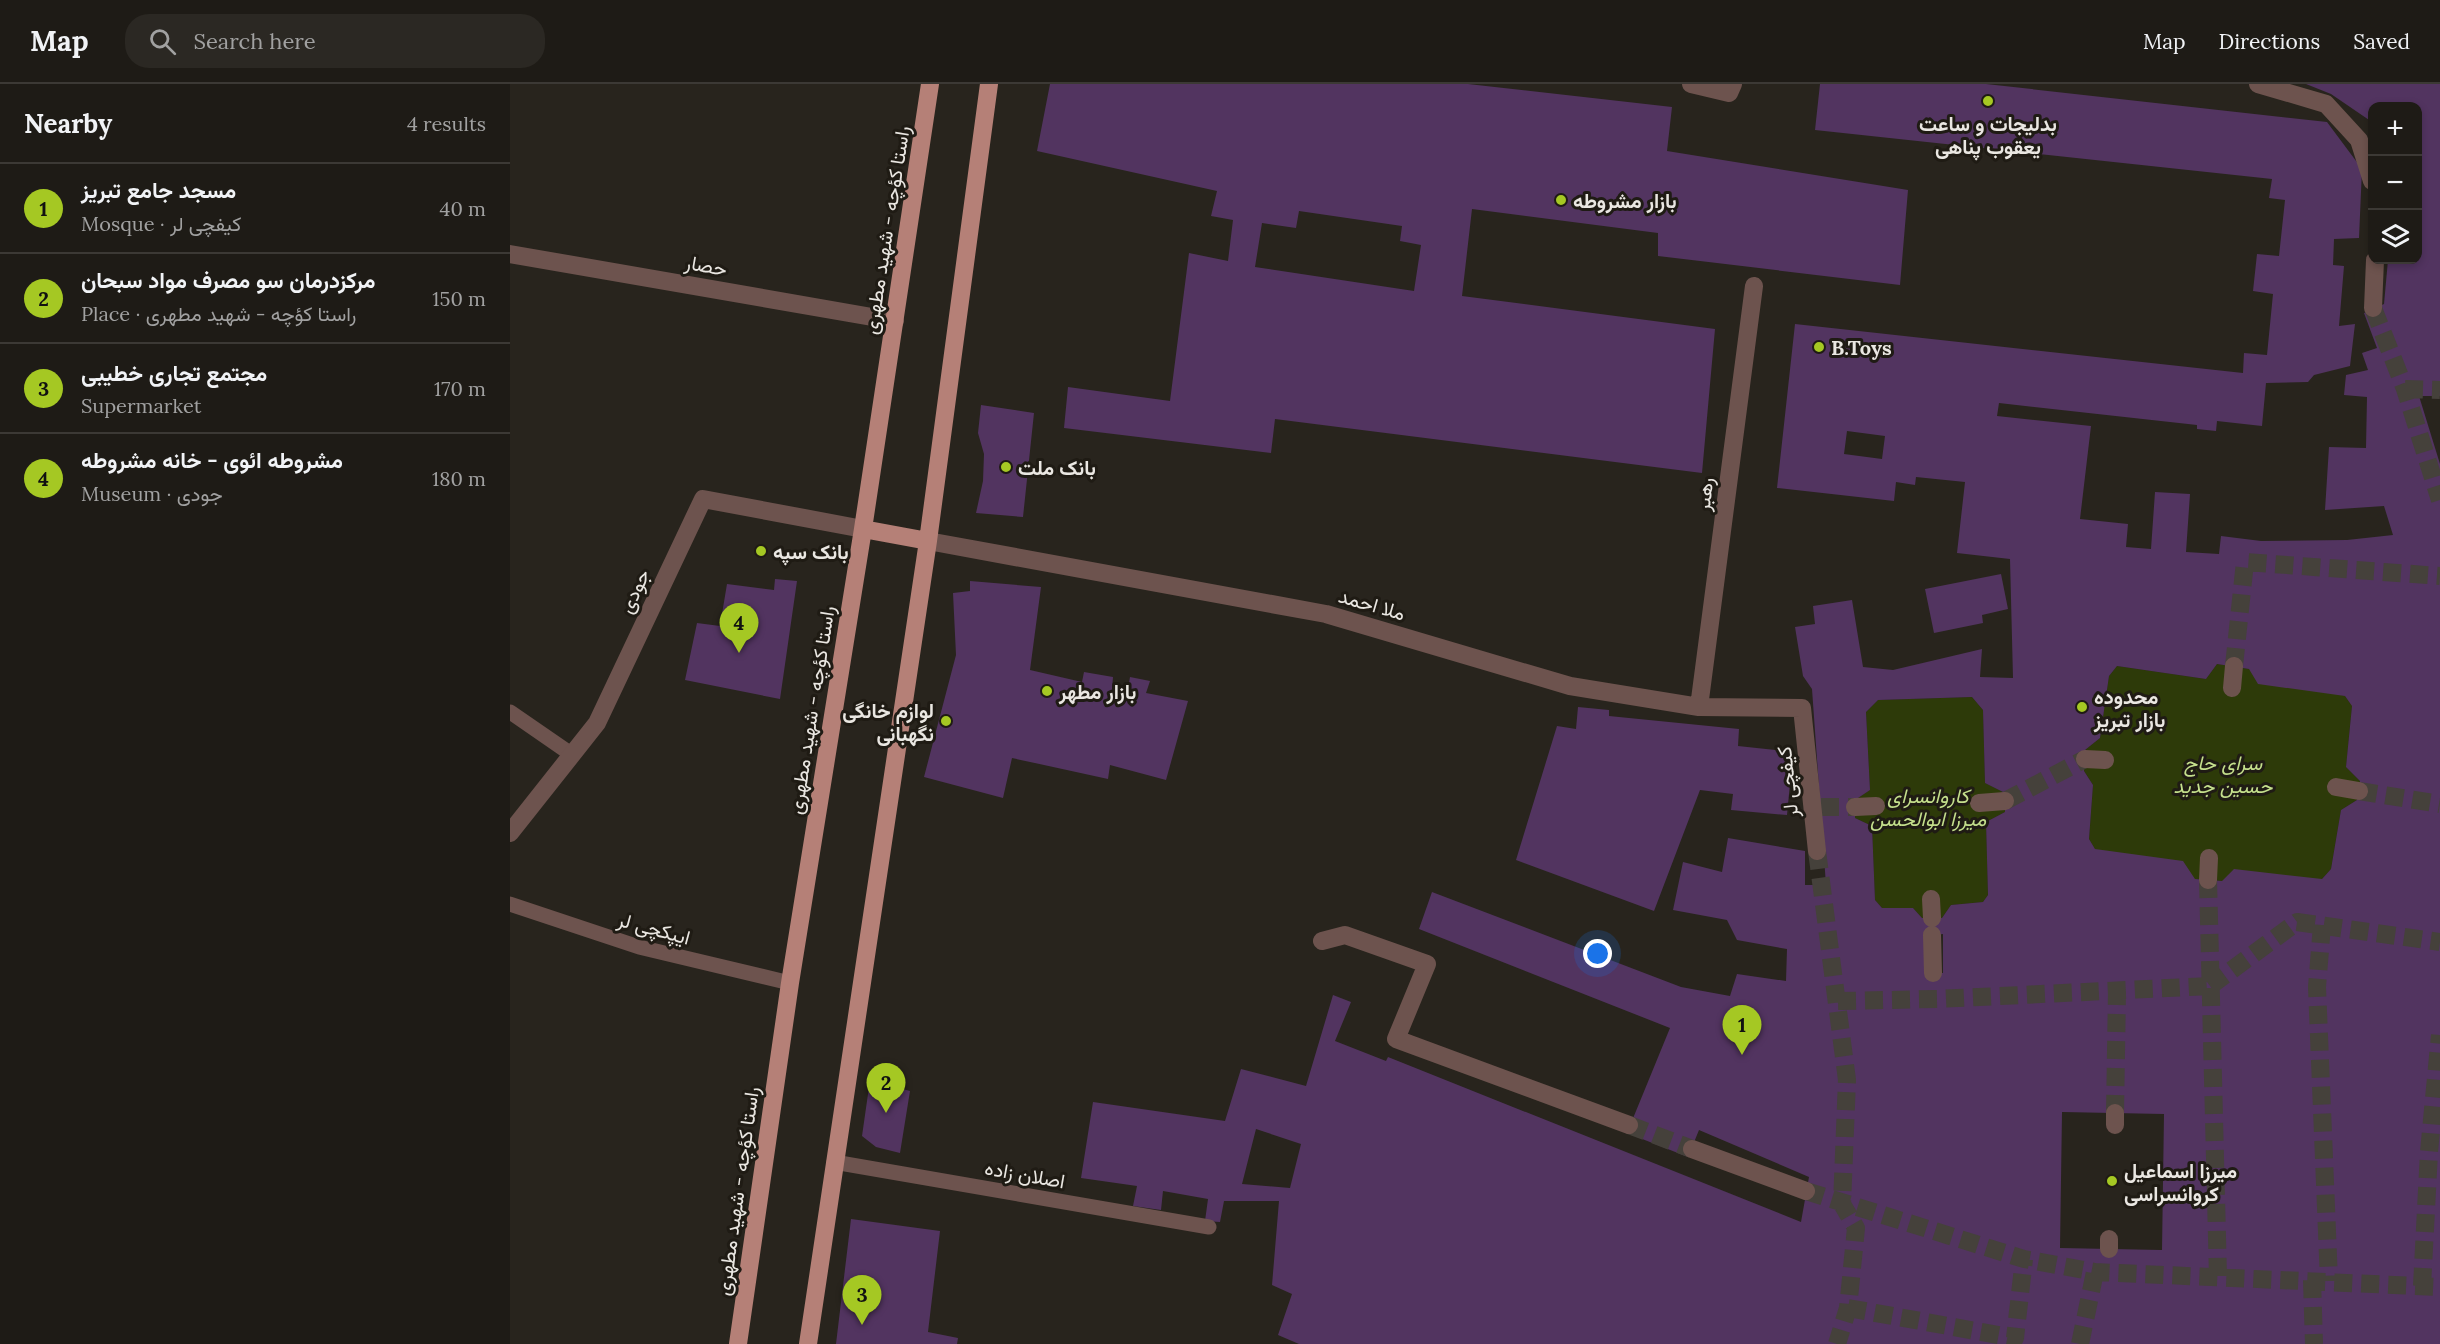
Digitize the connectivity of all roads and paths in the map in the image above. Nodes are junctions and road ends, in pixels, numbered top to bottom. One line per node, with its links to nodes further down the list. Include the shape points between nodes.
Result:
1 (930, 84): 11 (main road, راستا کؤچه - شهید مطهری)
2 (989, 84): 13 (main road)
3 (1691, 84): 4 (street, via 1729,93)
4 (1733, 84)
5 (2258, 84): 6 (street, via 2326,104 2359,140)
6 (2368, 166)
7 (510, 254): 11 (street, حصار)
8 (2375, 264): 10 (street)
9 (1754, 286): 16 (street, رهبر)
10 (2373, 308)
11 (895, 321): 12 (main road, راستا کؤچه - شهید مطهری)
12 (863, 529): 13 (main road); 19 (street, جودی, via 703,499 597,723); 36 (main road, راستا کؤچه - شهید مطهری)
13 (928, 541): 16 (street, ملا احمد, via 1326,614 1570,686); 39 (main road)
14 (2234, 666): 15 (street)
15 (2232, 688)
16 (1699, 707): 17 (street, ملا احمد)
17 (1802, 708): 29 (street, کیفچی لر, via 1816,807)
18 (510, 712): 19 (lane)
19 (571, 754): 28 (street, جودی)
20 (2085, 759): 21 (street)
21 (2105, 760)
22 (2336, 787): 23 (street)
23 (2359, 791)
24 (2006, 801): 25 (street)
25 (1979, 803)
26 (1876, 806): 27 (street)
27 (1856, 807)
28 (510, 833)
29 (1817, 852)
30 (2209, 858): 31 (street)
31 (2208, 880)
32 (1931, 899): 35 (street)
33 (510, 904): 36 (lane, ایپکچی لر, via 639,947)
34 (1322, 941): 37 (street, via 1345,934 1427,964 1396,1039)
35 (1933, 973)
36 (790, 983): 42 (main road, راستا کؤچه - شهید مطهری)
37 (1629, 1125)
38 (1692, 1149): 40 (street)
39 (834, 1162): 41 (lane, اصلان زاده); 43 (main road)
40 (1806, 1191)
41 (1209, 1227)
42 (738, 1344)
43 (808, 1344)

